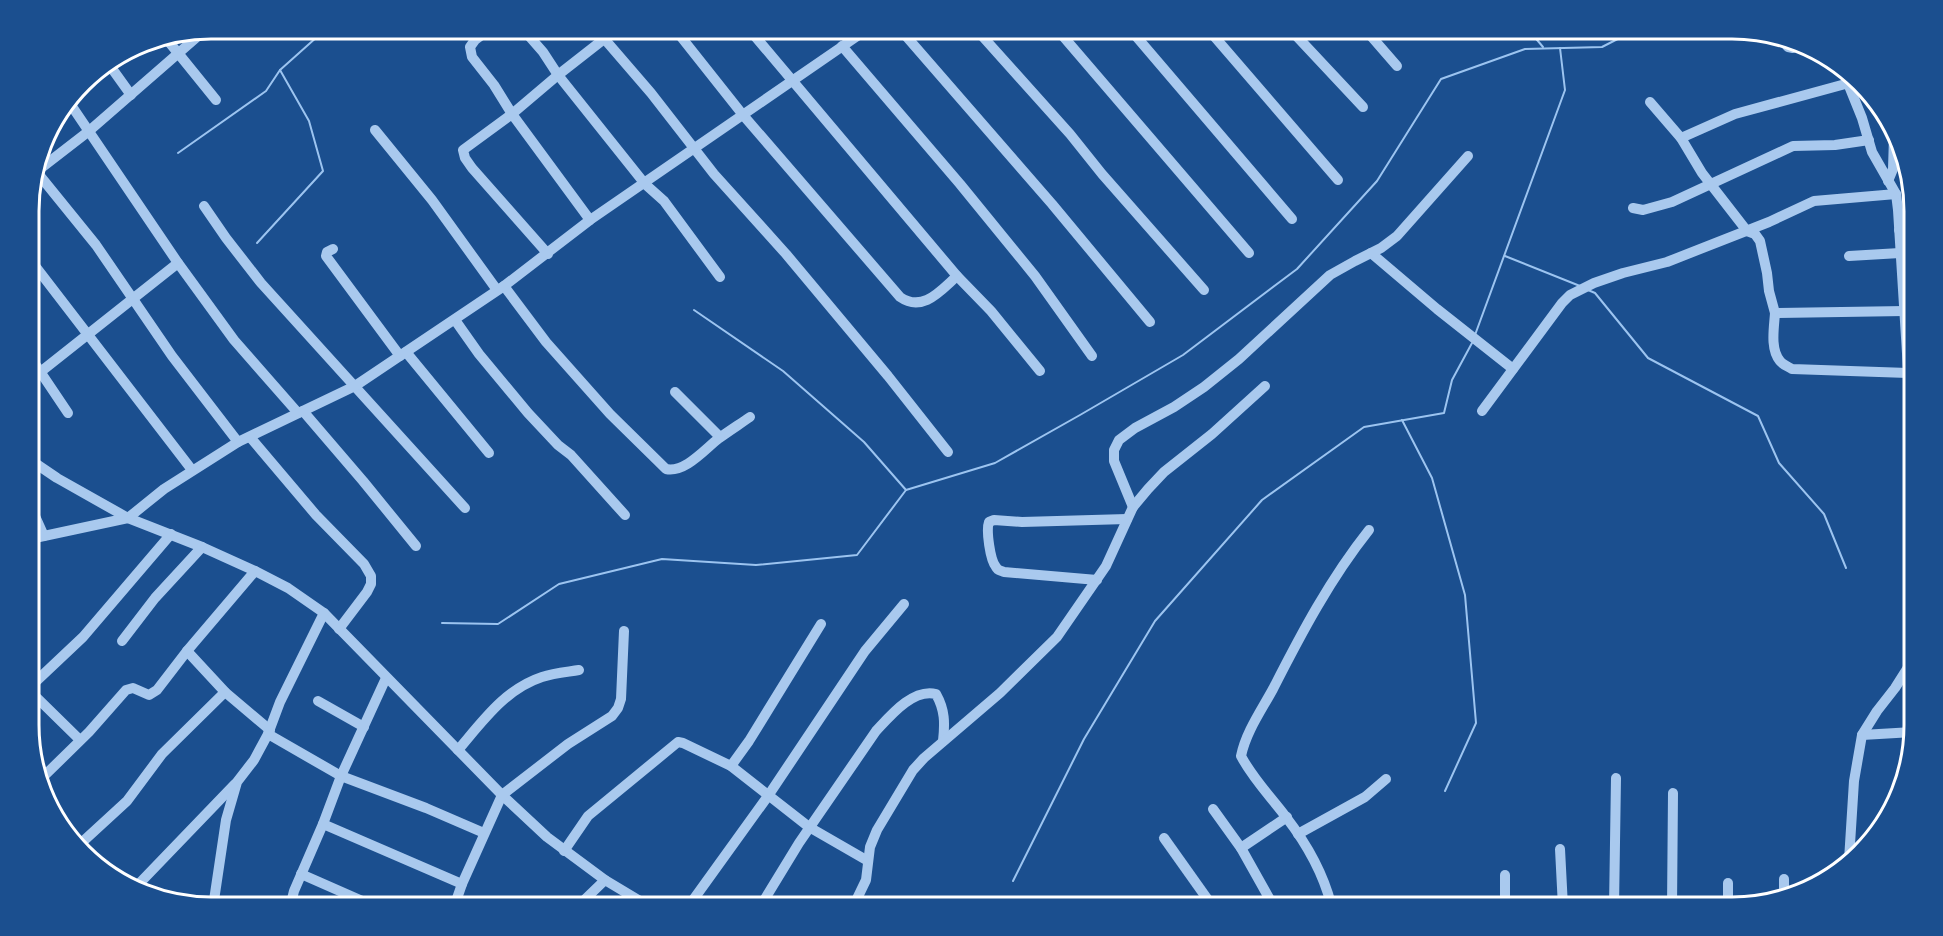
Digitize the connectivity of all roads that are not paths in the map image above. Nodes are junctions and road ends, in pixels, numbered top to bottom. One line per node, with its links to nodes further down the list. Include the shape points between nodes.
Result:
1 (476, 39): 29 (street, via 470,47 472,57)
2 (532, 39): 20 (street)
3 (604, 39): 20 (street); 35 (street)
4 (683, 39): 30 (street)
5 (757, 39): 22 (street)
6 (852, 39): 16 (street)
7 (909, 39): 69 (street)
8 (985, 39): 64 (street)
9 (1065, 39): 53 (street)
10 (1138, 39): 47 (street)
11 (1216, 39): 40 (street)
12 (1298, 39): 27 (street)
13 (1374, 39): 18 (street)
14 (194, 40): 17 (street)
15 (170, 44): 17 (street)
16 (842, 46): 22 (street); 72 (street, via 1035,276)
17 (177, 54): 24 (street); 25 (street)
18 (1397, 66)
19 (113, 70): 24 (street)
20 (558, 75): 29 (street); 42 (street)
21 (1844, 80): 33 (street, via 1736,114)
22 (792, 81): 30 (street); 61 (street)
23 (1849, 85): 34 (street)
24 (131, 94): 32 (street)
25 (216, 100)
26 (1650, 102): 33 (street)
27 (1363, 107)
28 (73, 108): 32 (street)
29 (512, 114): 48 (street); 56 (street, via 467,146 463,154)
30 (743, 115): 35 (street); 61 (street, via 900,297 908,303 923,302)
31 (375, 130): 63 (street)
32 (89, 131): 38 (street); 58 (street)
33 (1681, 138): 43 (street)
34 (1869, 140): 41 (street); 43 (street, via 1793,146)
35 (693, 149): 42 (street); 88 (street, via 786,254)
36 (1894, 153): 41 (street)
37 (1468, 156): 54 (street, via 1397,236)
38 (46, 164)
39 (42, 179): 65 (street)
40 (1338, 180)
41 (1888, 181): 44 (street)
42 (645, 184): 48 (street); 62 (street, via 664,201)
43 (1710, 184): 46 (street, via 1656,208); 51 (street)
44 (1896, 194): 49 (street); 51 (street, via 1814,201)
45 (204, 206): 78 (street, via 261,283)
46 (1633, 208)
47 (1292, 219)
48 (590, 220): 56 (street)
49 (1899, 230): 50 (street); 55 (street)
50 (1904, 230)
51 (1747, 231): 67 (street, via 1760,241); 73 (street, via 1667,262 1594,283 1570,295)
52 (333, 249): 71 (street, via 326,256)
53 (1249, 252)
54 (1371, 253): 73 (street); 92 (street, via 1330,275 1204,387 1119,440 1114,461)
55 (1900, 253): 57 (street); 59 (street)
56 (548, 254): 63 (street)
57 (1849, 256)
58 (178, 262): 65 (street); 82 (street, via 234,339)
59 (1904, 270)
60 (39, 271): 70 (street)
61 (957, 276): 75 (street)
62 (720, 277)
63 (501, 288): 68 (street); 86 (street, via 610,414 666,469 688,463)
64 (1204, 290)
65 (134, 297): 70 (street); 87 (street, via 172,356)
66 (1904, 311): 67 (street)
67 (1776, 313): 77 (street, via 1775,352 1792,369)
68 (455, 320): 71 (street); 94 (street, via 528,413)
69 (1150, 322)
70 (87, 336): 76 (street); 91 (street)
71 (403, 354): 78 (street); 89 (street)
72 (1092, 356)
73 (1513, 369): 81 (street)
74 (39, 370): 76 (street)
75 (1040, 371)
76 (41, 373): 83 (street)
77 (1904, 373)
78 (355, 386): 82 (street); 93 (street)
79 (1265, 386): 92 (street, via 1164,472)
80 (675, 392): 86 (street)
81 (1482, 411)
82 (300, 412): 85 (street); 102 (street)
83 (68, 413)
84 (750, 417): 86 (street)
85 (250, 437): 87 (street); 109 (street, via 371,576 367,592)
86 (720, 437)
87 (238, 442): 91 (street)
88 (948, 452)
89 (489, 453)
90 (39, 465): 95 (street)
91 (192, 470): 95 (street)
92 (1133, 507): 96 (street)
93 (465, 508)
94 (626, 515)
95 (128, 518): 99 (street); 100 (street)
96 (1127, 519): 105 (street); 105 (street, via 989,522 987,528 998,570)
97 (39, 525): 100 (street)
98 (1369, 530): 137 (street, via 1348,555 1317,605 1243,747 1246,764)
99 (171, 534): 103 (street); 116 (street, via 83,637)
100 (44, 536): 101 (street)
101 (39, 537)
102 (416, 546)
103 (202, 547): 104 (street); 111 (street)
104 (255, 571): 107 (street, via 296,592); 112 (street)
105 (1097, 580): 125 (street, via 1057,638)
106 (904, 604): 135 (street, via 865,651)
107 (324, 613): 109 (street); 121 (street)
108 (821, 624): 127 (street)
109 (339, 628): 115 (street)
110 (624, 630): 134 (street, via 618,708)
111 (122, 641)
112 (187, 651): 117 (street); 124 (street, via 153,693 126,690)
113 (579, 670): 126 (street, via 540,677 514,691 493,708)
114 (1904, 674): 123 (street)
115 (386, 678): 120 (street); 126 (street)
116 (39, 680)
117 (225, 692): 121 (street); 143 (street, via 162,754 122,806)
118 (39, 698): 124 (street)
119 (318, 701): 120 (street)
120 (364, 727): 129 (street)
121 (269, 732): 129 (street); 132 (street)
122 (1904, 733): 123 (street)
123 (1862, 735): 147 (street, via 1854,781)
124 (80, 740): 128 (street)
125 (944, 741): 139 (street, via 943,708 936,694 920,694 876,731); 148 (street, via 913,770 877,830)
126 (458, 750): 134 (street)
127 (731, 766): 135 (street); 146 (street, via 678,742 588,816)
128 (46, 774)
129 (341, 776): 138 (street); 140 (street)
130 (1616, 778): 171 (street)
131 (1386, 779): 141 (street, via 1358,801)
132 (237, 782): 153 (street); 157 (street, via 226,820)
133 (1673, 793): 172 (street)
134 (502, 795): 140 (street); 146 (street)
135 (768, 796): 139 (street); 163 (street)
136 (1213, 809): 144 (street)
137 (1287, 818): 141 (street); 144 (street)
138 (323, 824): 149 (street); 155 (street)
139 (809, 827): 148 (street); 164 (street)
140 (484, 833): 155 (street)
141 (1298, 834): 168 (street)
142 (1164, 838): 166 (street)
143 (83, 841)
144 (1241, 848): 167 (street)
145 (1560, 849): 170 (street)
146 (564, 850): 152 (street)
147 (1850, 850)
148 (868, 861): 165 (street)
149 (301, 874): 158 (street); 159 (street)
150 (1505, 875): 169 (street)
151 (1784, 879): 156 (street)
152 (605, 880): 161 (street); 162 (street)
153 (141, 882)
154 (1728, 883): 173 (street)
155 (462, 884): 160 (street)
156 (1784, 889)
157 (215, 897)
158 (294, 897)
159 (352, 897)
160 (458, 897)
161 (587, 897)
162 (633, 897)
163 (695, 897)
164 (765, 897)
165 (858, 897)
166 (1206, 897)
167 (1265, 897)
168 (1329, 897)
169 (1505, 897)
170 (1562, 897)
171 (1614, 897)
172 (1672, 897)
173 (1728, 897)

